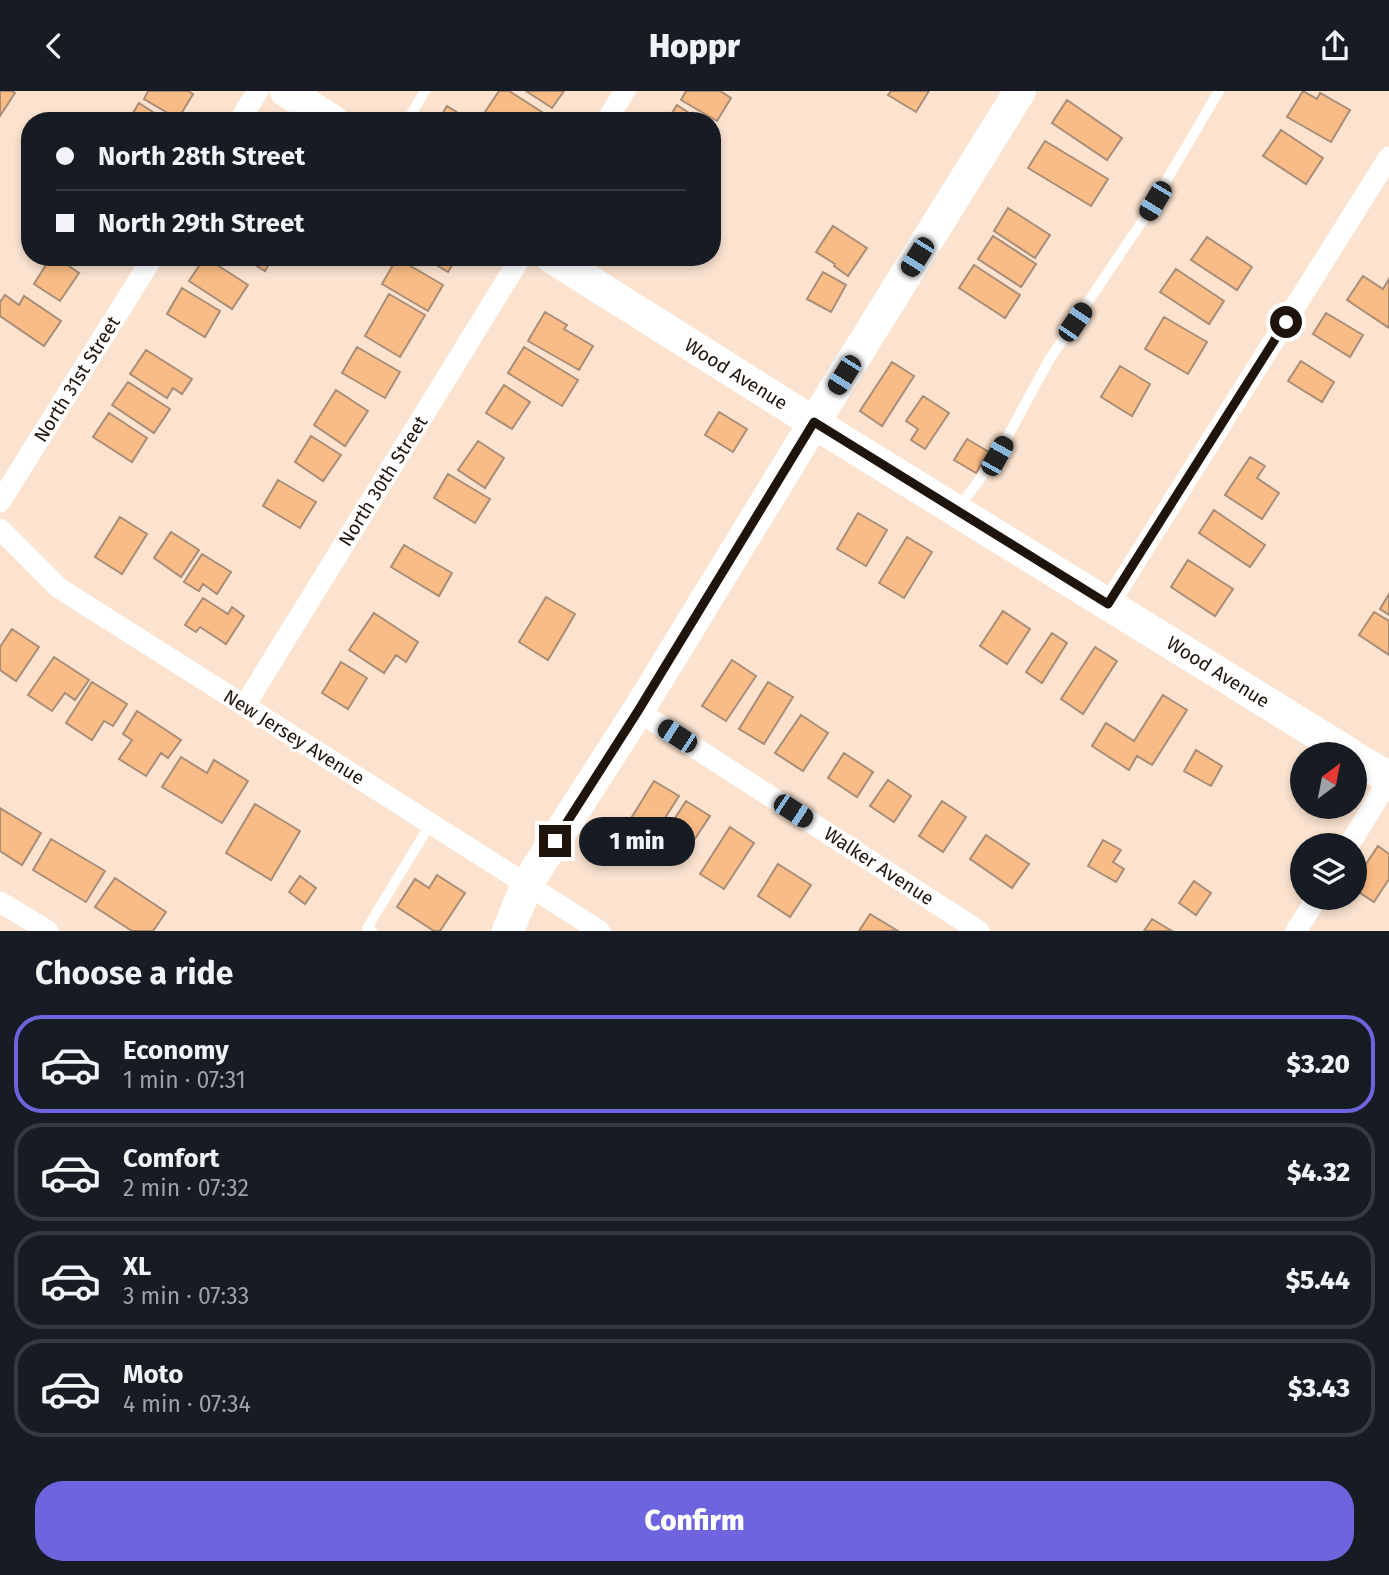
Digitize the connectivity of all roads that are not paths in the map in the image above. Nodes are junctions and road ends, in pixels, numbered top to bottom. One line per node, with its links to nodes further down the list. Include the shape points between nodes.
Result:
1 (258, 91): 7 (street)
2 (286, 91): 8 (street)
3 (425, 91): 9 (lane)
4 (625, 91): 10 (street)
5 (1020, 91): 15 (street)
6 (1219, 91): 17 (lane, via 1143,220 1049,360 997,456)
7 (245, 112)
8 (319, 112)
9 (412, 112)
10 (612, 112)
11 (1389, 157): 19 (street)
12 (147, 266): 16 (street, North 31st Street)
13 (515, 266): 20 (street, North 30th Street)
14 (565, 266): 15 (street, Wood Avenue)
15 (814, 422): 17 (street, Wood Avenue); 21 (street)
16 (0, 502)
17 (957, 511): 19 (street, Wood Avenue)
18 (0, 529): 20 (street, New Jersey Avenue, via 59,588)
19 (1108, 604): 22 (street, Wood Avenue)
20 (245, 705): 25 (street, New Jersey Avenue)
21 (638, 711): 27 (street); 34 (street, Walker Avenue)
22 (1330, 742)
23 (1367, 765): 24 (street, Wood Avenue)
24 (1389, 779): 26 (street)
25 (431, 823): 27 (street, New Jersey Avenue); 31 (lane, via 367,928)
26 (1356, 833)
27 (527, 884): 32 (street); 33 (street, New Jersey Avenue)
28 (0, 902): 30 (street)
29 (1309, 910): 35 (street)
30 (48, 931)
31 (372, 931)
32 (508, 931)
33 (600, 931)
34 (979, 931)
35 (1296, 931)

